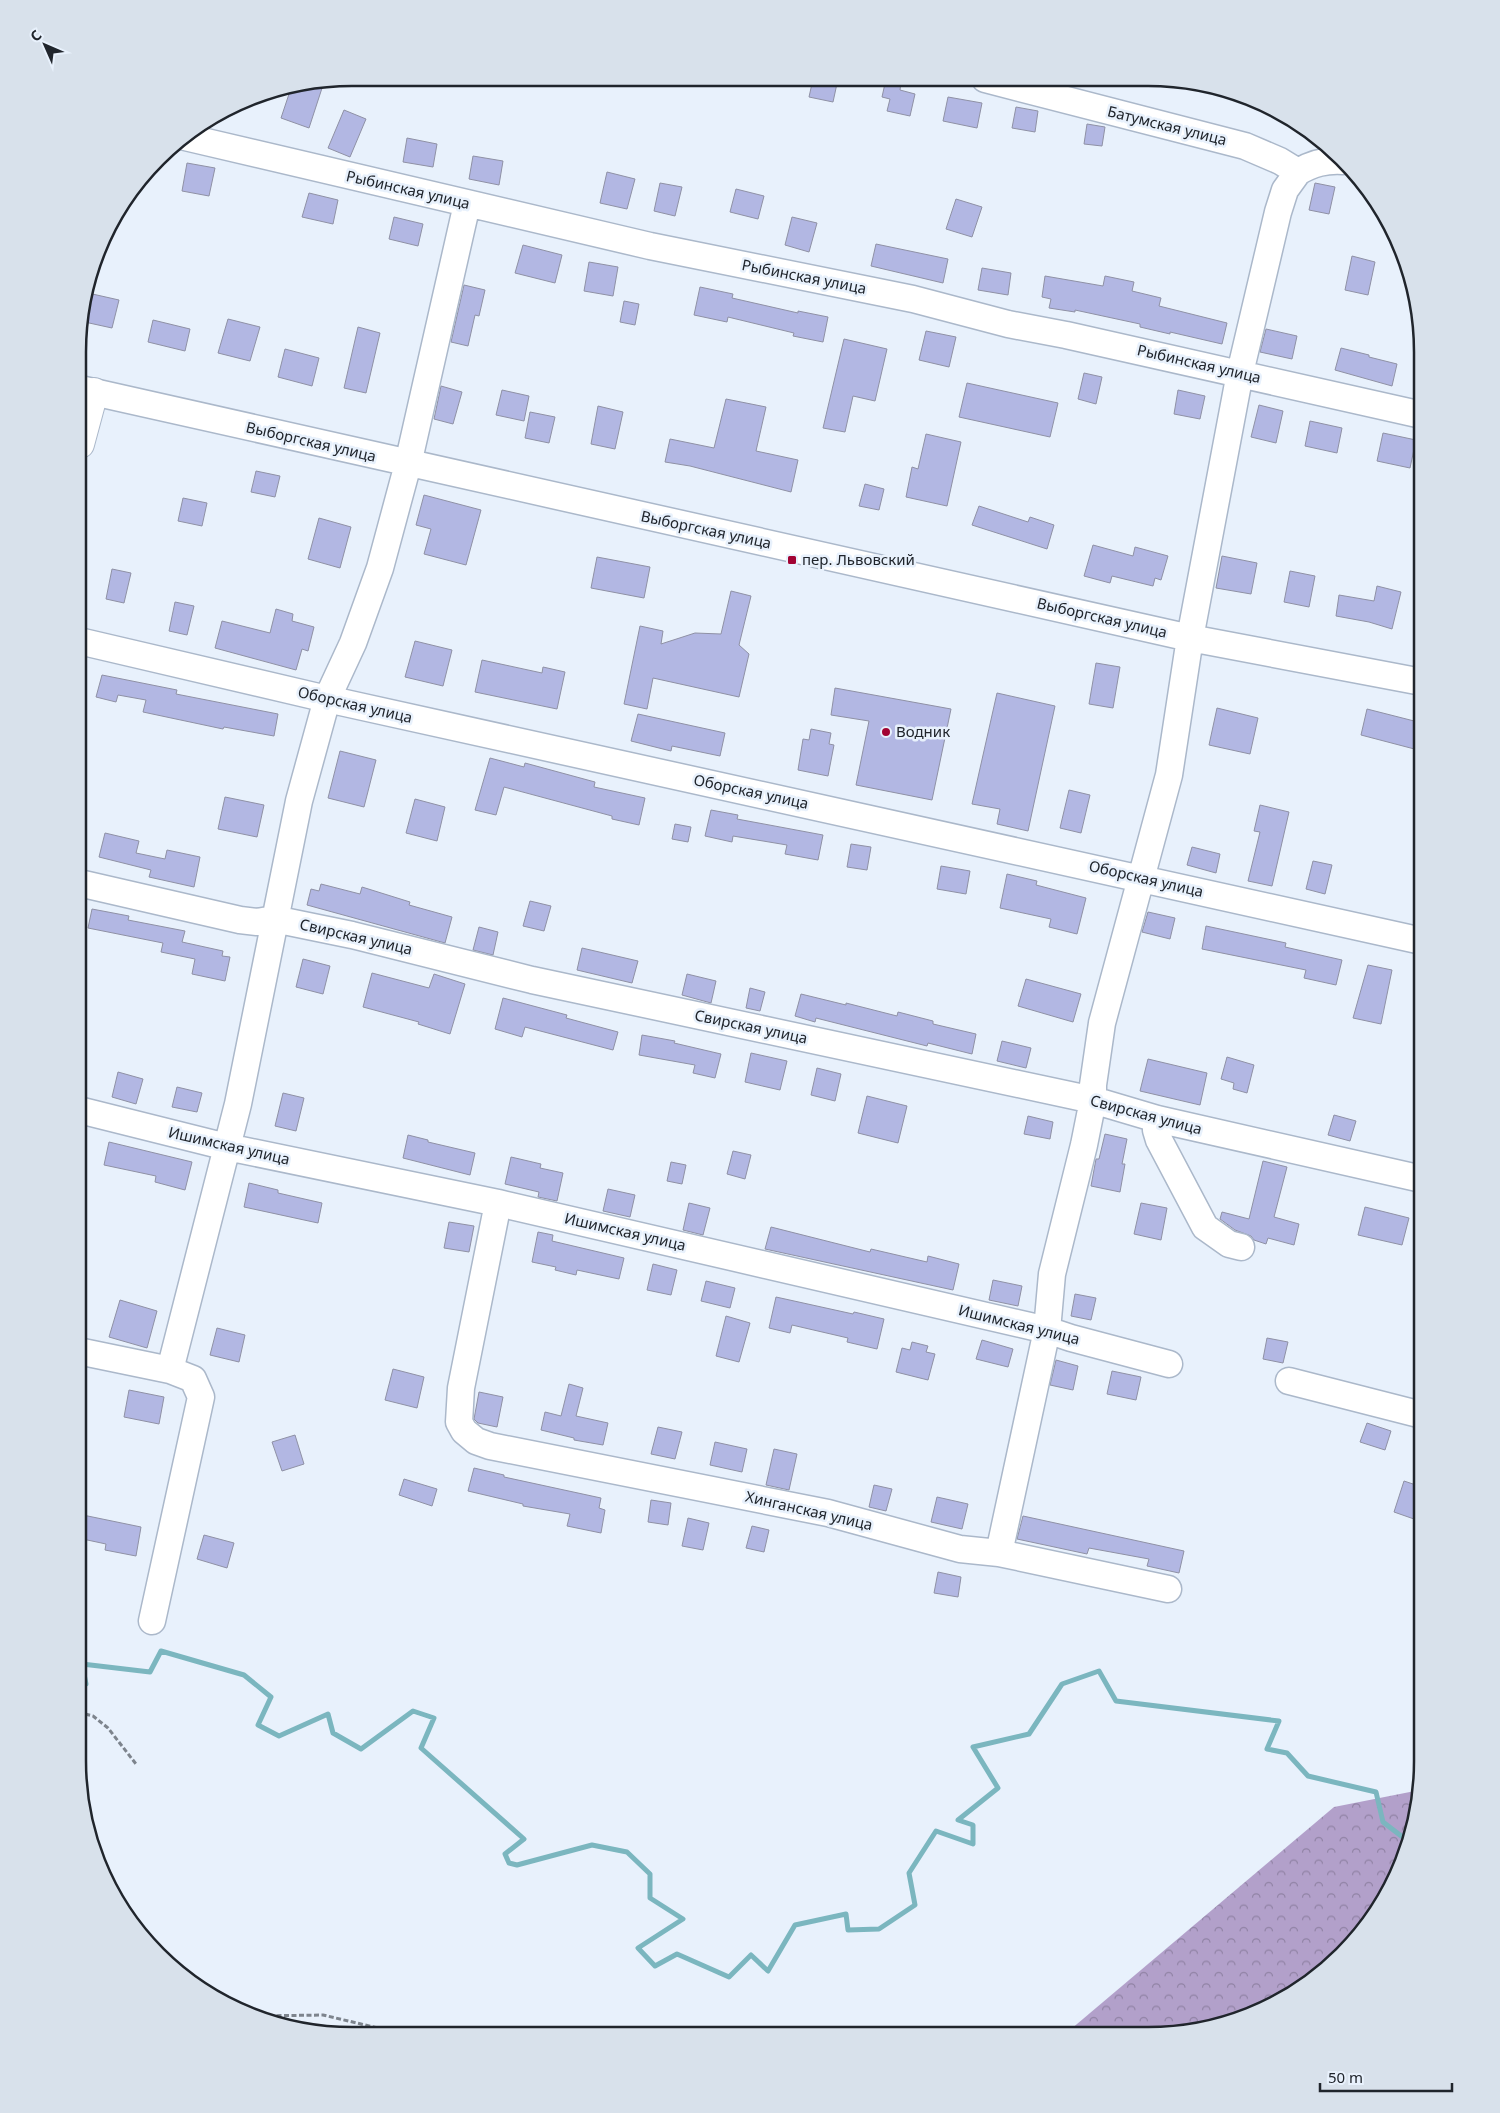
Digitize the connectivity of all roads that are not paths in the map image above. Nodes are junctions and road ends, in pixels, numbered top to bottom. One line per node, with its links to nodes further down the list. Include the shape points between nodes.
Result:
1 (1012, 86): 4 (street, Батумская улица, via 1245,146)
2 (193, 139): 5 (street, Рыбинская улица)
3 (1332, 160): 4 (street, via 1308,165)
4 (1298, 172): 6 (street, via 1285,190)
5 (467, 204): 6 (street, Рыбинская улица, via 650,246 913,298 1008,324); 9 (street)
6 (1240, 373): 8 (street, Рыбинская улица); 10 (street)
7 (87, 391): 9 (street, Выборгская улица)
8 (1414, 413)
9 (408, 464): 10 (street, Выборгская улица); 13 (street, via 380,568 353,644)
10 (1190, 638): 12 (street, Выборгская улица); 14 (street, via 1169,776)
11 (86, 643): 13 (street, Оборская улица)
12 (1414, 680)
13 (327, 699): 14 (street, Оборская улица); 16 (street, via 299,800)
14 (1141, 878): 17 (street, Оборская улица); 18 (street, via 1102,1023)
15 (86, 885): 16 (street, Свирская улица, via 240,920)
16 (274, 919): 18 (street, Свирская улица, via 532,980); 21 (street)
17 (1414, 938)
18 (1093, 1100): 20 (street, Свирская улица); 25 (street, via 1052,1274)
19 (86, 1112): 21 (street, Ишимская улица)
20 (1157, 1119): 22 (street, Свирская улица); 24 (street, via 1159,1140 1205,1227 1222,1240)
21 (227, 1147): 23 (street, Ишимская улица); 28 (street)
22 (1414, 1177)
23 (498, 1203): 25 (street, Ишимская улица); 31 (street, Хинганская улица, via 461,1388 459,1422 476,1441 767,1500 960,1549)
24 (1241, 1247)
25 (1047, 1330): 27 (street, Ишимская улица); 31 (street)
26 (86, 1353): 28 (street)
27 (1169, 1364)
28 (170, 1370): 33 (street, via 192,1379 201,1397)
29 (1289, 1381): 30 (street)
30 (1414, 1413)
31 (999, 1553): 32 (street, Хинганская улица)
32 (1168, 1589)
33 (152, 1621)

